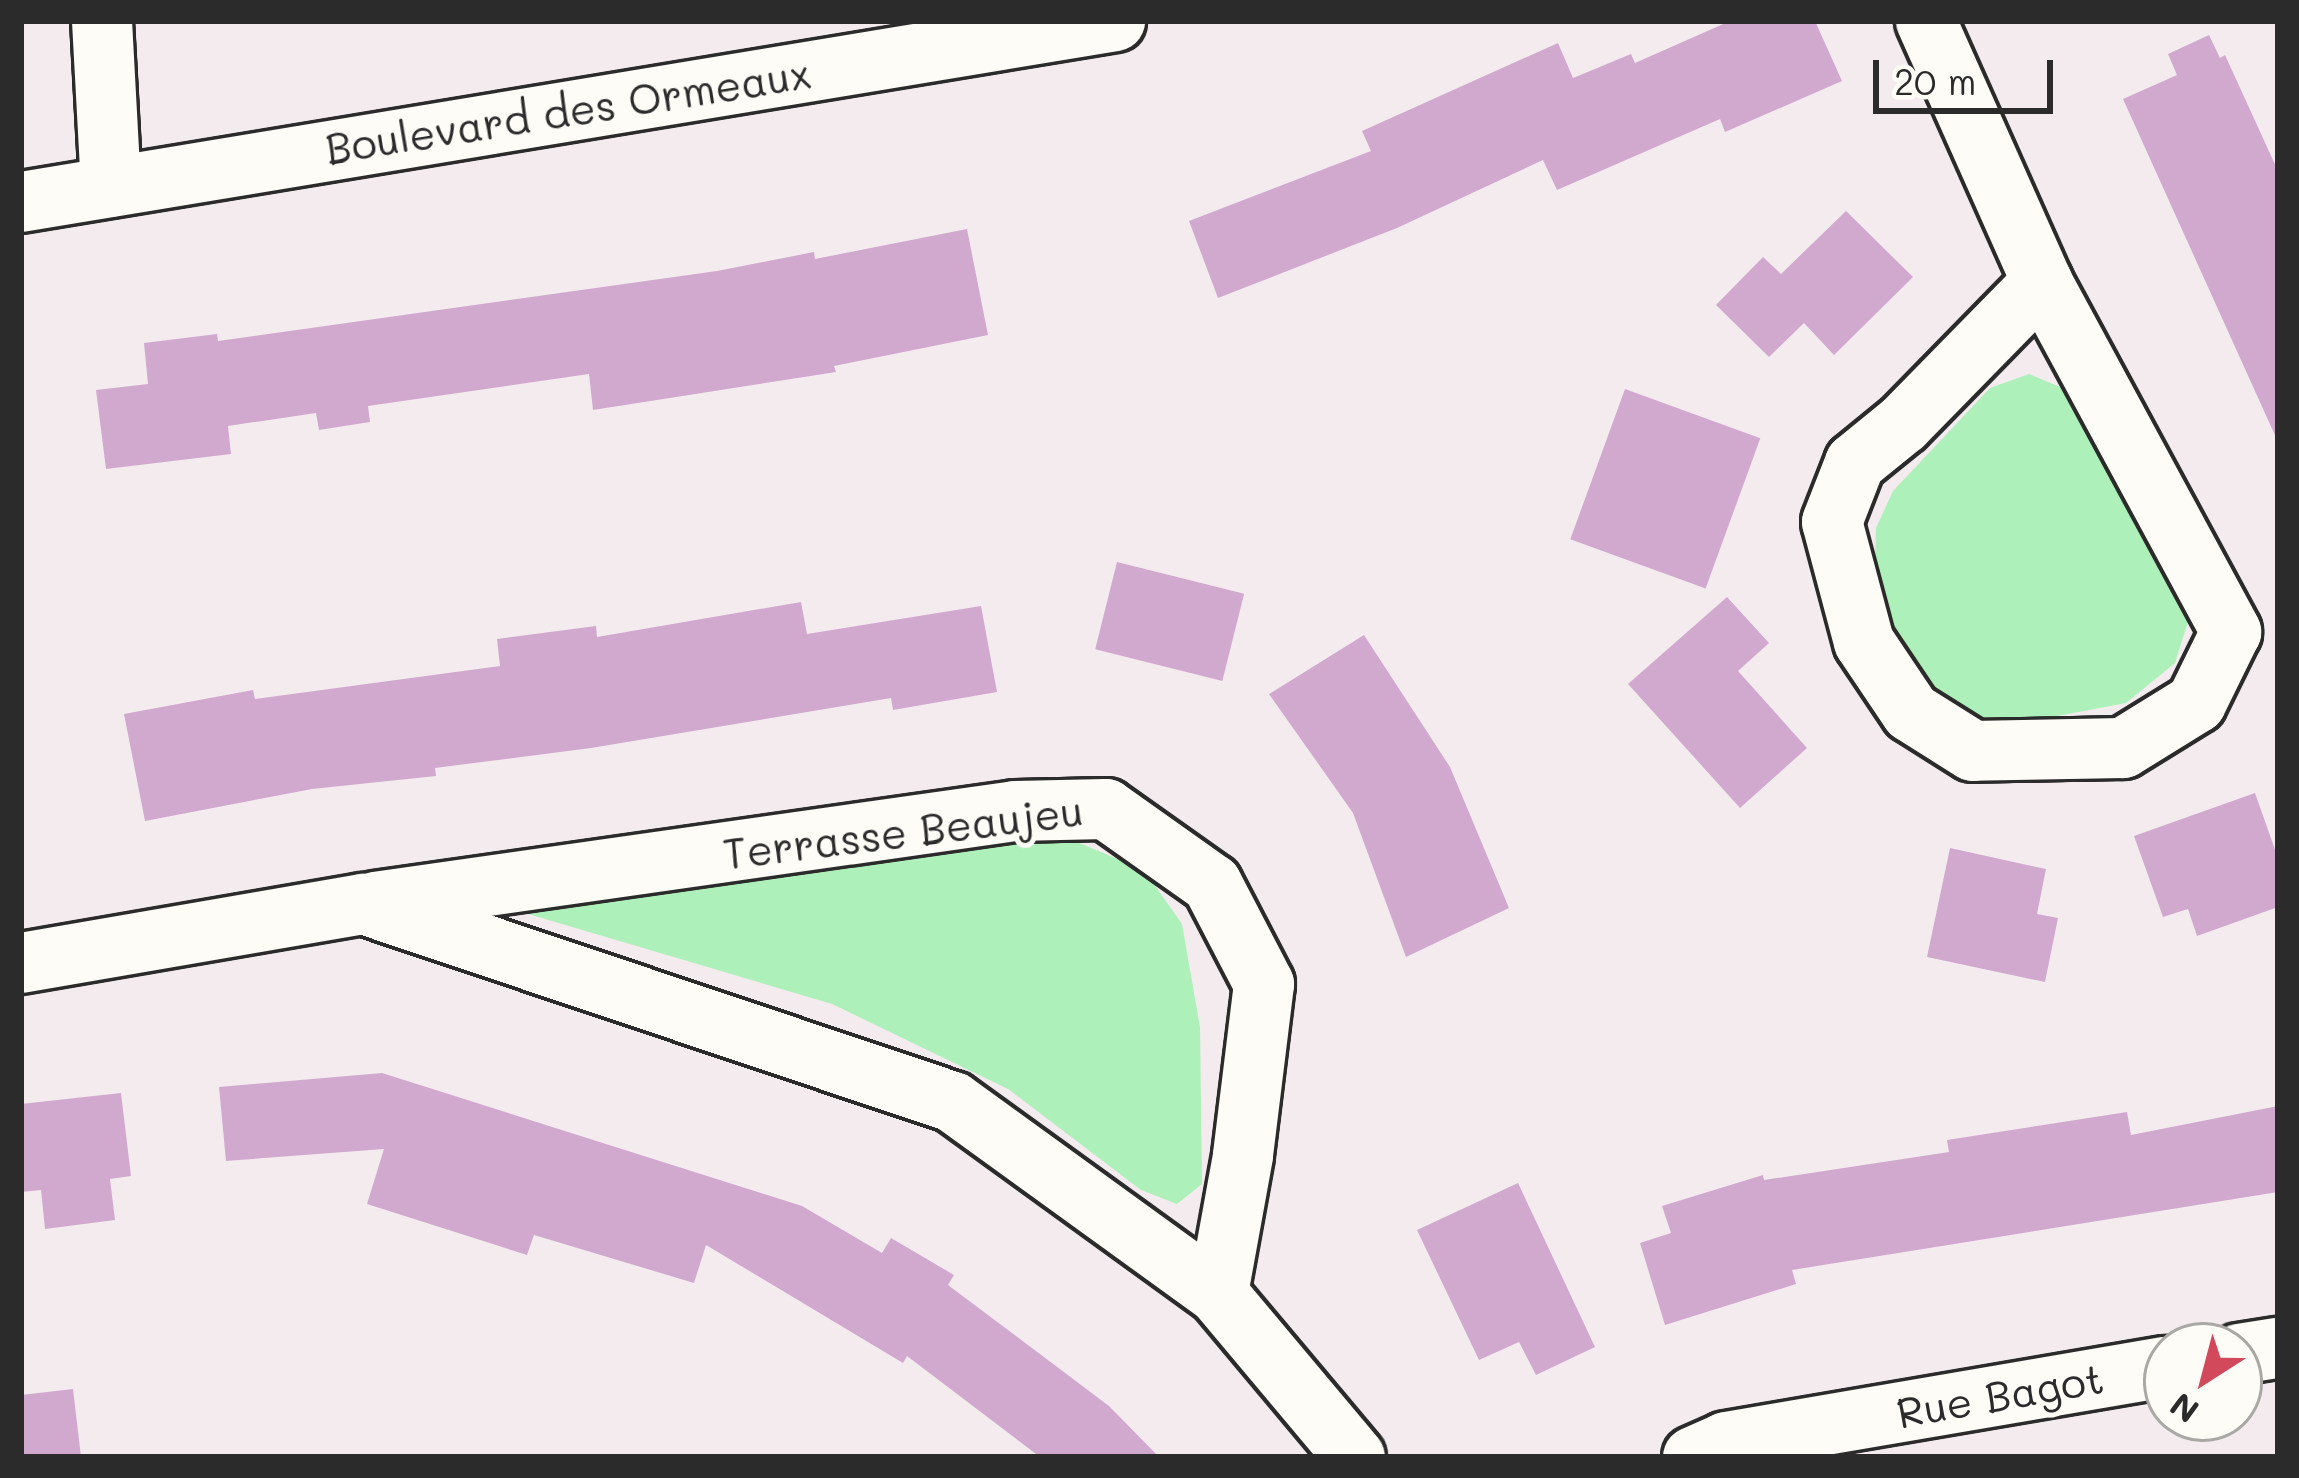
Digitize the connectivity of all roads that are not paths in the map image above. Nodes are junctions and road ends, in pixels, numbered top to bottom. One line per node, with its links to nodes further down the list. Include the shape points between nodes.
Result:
1 (102, 21): 4 (street)
2 (1115, 21): 4 (street, Boulevard des Ormeaux)
3 (1926, 21): 6 (street)
4 (111, 187): 5 (street, Boulevard des Ormeaux)
5 (21, 202)
6 (2042, 282): 6 (street, via 2231,632 2196,703 2123,748 1972,751 1911,712 1864,642 1832,522 1855,463)
7 (363, 904): 8 (street, Terrasse Beaujeu); 9 (street, Terrasse Beaujeu, via 953,1102); 9 (street, Terrasse Beaujeu, via 1015,811 1106,809 1212,884 1264,984)
8 (21, 963)
9 (1218, 1294): 11 (street, Terrasse Beaujeu)
10 (2143, 1370): 12 (street, Rue Bagot, via 1726,1442)
11 (1355, 1457)
12 (1694, 1457)

